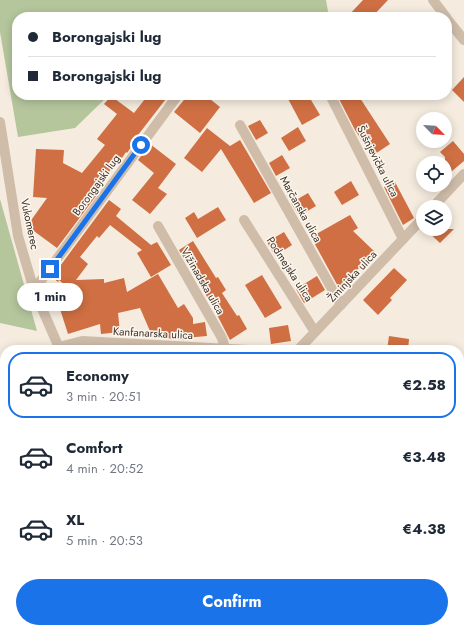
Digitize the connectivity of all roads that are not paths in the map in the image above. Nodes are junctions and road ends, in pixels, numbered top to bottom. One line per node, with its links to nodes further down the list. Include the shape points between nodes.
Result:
1 (433, 0): 2 (street)
2 (442, 12)
3 (452, 25): 4 (street)
4 (464, 40)
5 (174, 100): 15 (street, Borongajski lug)
6 (333, 100): 14 (street, Šušnjevička ulica)
7 (0, 122): 15 (street, Vukomerec, via 18,236)
8 (240, 125): 16 (street, Marčanska ulica)
9 (464, 174): 10 (street)
10 (440, 200)
11 (244, 220): 17 (street, Podmejska ulica)
12 (416, 225): 14 (street, Žminjska ulica)
13 (158, 226): 21 (street, Vižinadska ulica)
14 (403, 239): 16 (street, Žminjska ulica)
15 (34, 290): 18 (street, Vukomerec)
16 (341, 305): 17 (street, Žminjska ulica)
17 (315, 332): 22 (street, Žminjska ulica)
18 (58, 345)
19 (69, 345): 20 (street, Kanfanarska ulica, via 82,341)
20 (164, 345)
21 (224, 345)
22 (303, 345)

